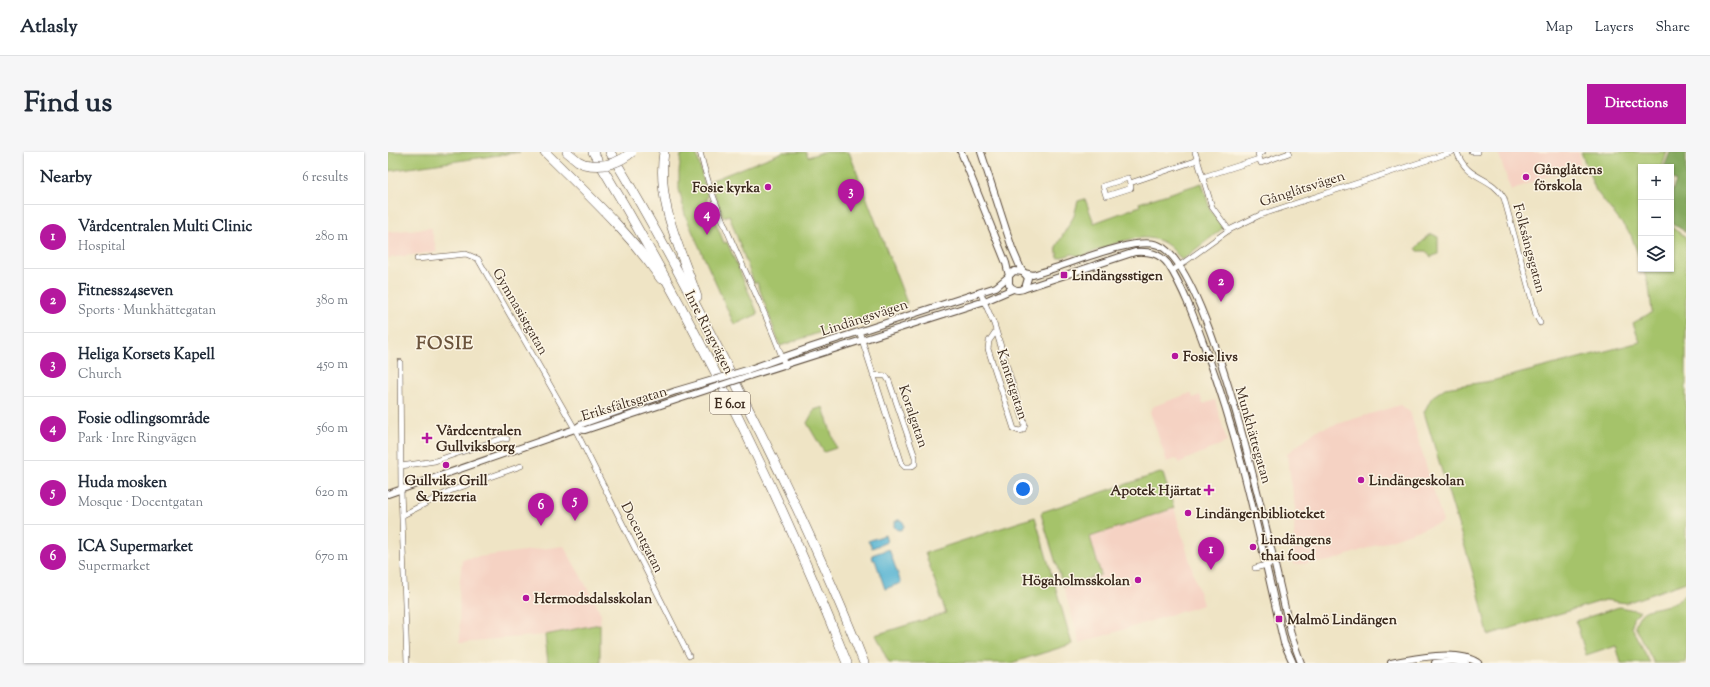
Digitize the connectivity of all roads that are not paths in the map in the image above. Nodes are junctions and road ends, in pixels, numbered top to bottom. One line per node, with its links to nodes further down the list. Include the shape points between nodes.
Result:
1 (545, 152): 33 (highway, via 634,243)
2 (567, 152): 5 (highway, bridge, via 584,164 598,166 609,165)
3 (593, 152): 33 (highway, Inre Ringvägen / E 6.01)
4 (610, 152): 31 (highway, Inre Ringvägen / E 6.01)
5 (632, 152)
6 (664, 152): 31 (highway, via 662,181 666,206)
7 (700, 152): 37 (street, via 709,186 722,219)
8 (961, 152): 26 (street, via 1000,246)
9 (981, 152): 25 (street, via 1005,228)
10 (1195, 152): 18 (street)
11 (1263, 152): 17 (street, via 1258,154)
12 (1289, 152): 17 (street, via 1261,163)
13 (1452, 152): 21 (street, Gånglåtsvägen, via 1260,215)
14 (1457, 152): 32 (street, Folksångsgatan, via 1466,169 1494,186 1504,198)
15 (1472, 152): 16 (street)
16 (1478, 152)
17 (1259, 158): 19 (street)
18 (1198, 160): 19 (street); 20 (street)
19 (1203, 177): 21 (street, via 1212,207)
20 (1130, 183): 20 (street, via 1128,178 1103,186 1106,196 1131,188)
21 (1229, 230): 23 (street, Gånglåtsvägen)
22 (417, 259): 43 (street, Gymnasistgatan, via 466,254 478,259)
23 (1180, 266): 24 (street, Gånglåtsvägen); 25 (street, Lindängsvägen, via 1164,248 1145,242 1039,273); 50 (street, Munkhättegatan, via 1204,317 1226,379 1249,455)
24 (1172, 271): 28 (street, Lindängsvägen, via 1160,256 1143,251); 51 (street, Munkhättegatan, via 1198,327 1218,381 1241,461)
25 (1024, 272): 26 (street, Lindängsvägen, via 1016,270); 28 (street, via 1028,280)
26 (1009, 277): 27 (street, via 1009,284); 29 (street, Lindängsvägen, via 999,286)
27 (1013, 289): 28 (street, Lindängsvägen); 30 (street, Lindängsvägen)
28 (1023, 289)
29 (980, 292): 30 (street, Kantatgatan); 35 (street, Lindängsvägen)
30 (985, 301): 34 (street, Kantatgatan); 36 (street, Lindängsvägen)
31 (705, 322): 56 (highway, Inre Ringvägen / E 6.01, via 784,481 837,596)
32 (1540, 323)
33 (694, 330): 55 (highway, Inre Ringvägen / E 6.01, via 824,603)
34 (996, 331): 34 (street, Kantatgatan, via 1026,425 1023,430 1014,429 988,349 989,341)
35 (859, 332): 36 (street, Koralgatan); 37 (street, Lindängsvägen)
36 (862, 341): 39 (street, Lindängsvägen); 40 (street, Koralgatan)
37 (782, 358): 39 (street); 41 (street, Lindängsvägen, bridge)
38 (400, 362): 45 (street)
39 (785, 366): 42 (street, Lindängsvägen, bridge)
40 (873, 375): 40 (street, Koralgatan, via 902,464 911,467 915,464 915,457 889,381 886,376)
41 (725, 377): 43 (street, Eriksfältsgatan, bridge, via 676,391 582,424)
42 (728, 383): 43 (street, Eriksfältsgatan, bridge, via 585,430)
43 (575, 429): 47 (street, Eriksfältsgatan); 53 (street, Docentgatan)
44 (507, 440): 45 (street, via 503,438 435,461)
45 (401, 466): 47 (street)
46 (521, 466): 49 (street, via 453,490)
47 (401, 490): 48 (street, Eriksfältsgatan); 49 (street)
48 (388, 494)
49 (403, 515): 54 (street)
50 (1274, 563): 51 (street); 58 (street, Munkhättegatan, via 1292,638)
51 (1266, 565): 52 (street); 57 (street, Munkhättegatan, via 1284,643)
52 (1256, 568)
53 (690, 656)
54 (407, 663)
55 (847, 663)
56 (864, 663)
57 (1293, 663)
58 (1301, 663)
59 (1391, 663): 62 (street, via 1457,655)
60 (1434, 663): 61 (street)
61 (1466, 663)
62 (1478, 663)

